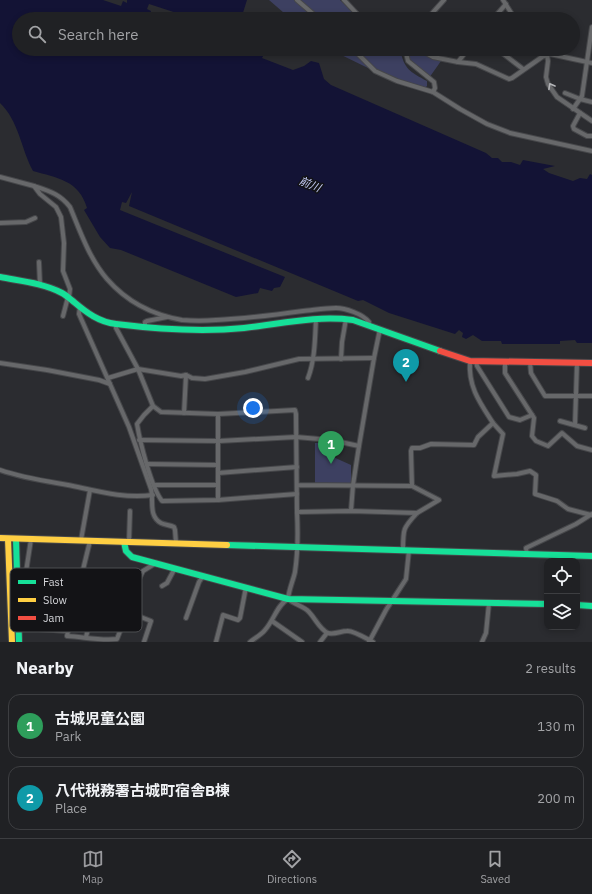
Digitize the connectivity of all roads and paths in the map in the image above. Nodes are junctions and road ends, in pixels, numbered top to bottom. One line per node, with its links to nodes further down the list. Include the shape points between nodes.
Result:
1 (297, 0): 5 (street)
2 (344, 0): 6 (street)
3 (444, 0): 7 (street)
4 (504, 2): 8 (street); 9 (street)
5 (311, 12)
6 (355, 12)
7 (433, 12)
8 (498, 12)
9 (510, 12)
10 (592, 28): 20 (street)
11 (360, 56): 22 (street, via 375,71)
12 (407, 56): 22 (street, via 408,61 434,82)
13 (432, 56): 19 (street)
14 (463, 56): 19 (street)
15 (506, 56): 21 (street)
16 (545, 56): 21 (street)
17 (547, 56): 26 (street, one-way to 17, via 557,97 548,84)
18 (560, 56): 20 (street)
19 (458, 62): 21 (street, via 471,62 509,79)
20 (590, 62): 24 (street)
21 (523, 70)
22 (433, 92): 30 (street, via 466,113 502,130)
23 (565, 93): 24 (street)
24 (580, 99): 25 (street); 26 (street)
25 (592, 102)
26 (573, 109): 27 (street)
27 (580, 113): 28 (street); 29 (street, via 574,129)
28 (592, 121)
29 (592, 136)
30 (592, 151)
31 (0, 177): 32 (street)
32 (34, 186): 38 (street, via 56,207 61,217 64,243 63,271 70,288); 41 (street, via 50,191 65,200 93,259 122,294 149,311)
33 (35, 218): 34 (street, via 26,222)
34 (0, 223)
35 (39, 262): 37 (street)
36 (0, 277): 37 (street)
37 (40, 286): 38 (street, via 63,292)
38 (69, 297): 39 (street); 40 (street)
39 (80, 308): 44 (street, via 91,316); 59 (street, via 79,314)
40 (63, 316)
41 (167, 317): 45 (street, via 199,321 237,320 338,308 362,316 369,322); 46 (street, via 147,321)
42 (316, 319): 43 (street); 46 (street, via 211,330); 49 (street)
43 (346, 319): 45 (street); 50 (street)
44 (116, 324): 46 (street); 57 (street)
45 (368, 325): 47 (street)
46 (145, 326)
47 (380, 329): 48 (street); 51 (street)
48 (374, 358): 50 (street); 75 (street)
49 (313, 359): 50 (street); 58 (street, via 299,359 205,379); 60 (street)
50 (341, 359)
51 (473, 361): 52 (street); 67 (street, via 509,417 520,420); 69 (street, via 470,374 473,390)
52 (505, 362): 53 (street); 67 (street, via 505,373)
53 (530, 362): 55 (street); 62 (street, via 531,373 545,396)
54 (0, 363): 61 (street)
55 (577, 363): 56 (street); 62 (street)
56 (592, 363)
57 (138, 369): 58 (street, via 177,376); 59 (street); 64 (street)
58 (186, 375): 65 (street)
59 (108, 378): 61 (street)
60 (308, 378)
61 (110, 384): 89 (street)
62 (576, 396): 63 (street); 70 (street)
63 (592, 396)
64 (152, 406): 65 (street, via 162,412); 73 (street, via 137,424)
65 (184, 412): 66 (street)
66 (218, 414): 72 (street, via 294,410); 74 (street)
67 (532, 415): 76 (street, via 532,436 536,441 548,446 562,433 577,446)
68 (560, 421): 70 (street)
69 (493, 423): 86 (street, via 478,437 474,445 431,444 412,448); 95 (street, via 503,434 494,476 530,471 536,475 535,494 557,501 568,509)
70 (575, 425): 71 (street)
71 (586, 428)
72 (296, 437): 74 (street); 75 (street); 79 (street)
73 (139, 440): 74 (street); 77 (street)
74 (219, 441): 78 (street)
75 (359, 446): 85 (street)
76 (592, 450)
77 (148, 464): 78 (street); 83 (street)
78 (218, 465): 81 (street)
79 (297, 467): 81 (street); 84 (street)
80 (0, 470): 87 (street, via 33,480)
81 (218, 472): 82 (street)
82 (218, 484): 83 (street); 90 (street)
83 (154, 485): 90 (street, via 162,501)
84 (297, 485): 85 (street); 88 (street)
85 (353, 485): 86 (street); 92 (street)
86 (412, 486): 94 (street, via 439,500)
87 (90, 490): 89 (street, via 136,497); 100 (street)
88 (297, 494): 90 (street); 93 (street)
89 (153, 495): 103 (street, via 153,514 159,522 174,527)
90 (218, 500)
91 (130, 511): 102 (street)
92 (351, 511): 93 (street); 94 (street)
93 (297, 512): 104 (street)
94 (418, 513): 105 (street, via 406,524 403,532)
95 (591, 514): 106 (street, via 526,548)
96 (0, 538): 97 (street)
97 (8, 539): 98 (street); 117 (street)
98 (16, 539): 99 (street); 109 (street)
99 (32, 539): 100 (street); 110 (street)
100 (81, 540): 101 (street)
101 (90, 541): 102 (street); 111 (street)
102 (127, 542): 103 (street); 108 (street, via 126,551 129,555)
103 (176, 543): 104 (street)
104 (298, 547): 105 (street); 118 (street)
105 (406, 550): 106 (street); 119 (street, via 406,579)
106 (527, 554): 107 (street)
107 (592, 556)
108 (156, 563): 112 (street); 113 (street)
109 (18, 568)
110 (27, 568)
111 (83, 568)
112 (175, 568): 114 (street); 115 (street, via 167,583)
113 (142, 573)
114 (204, 576): 116 (street); 125 (street, via 199,582)
115 (162, 586)
116 (246, 587): 118 (street); 137 (street, via 240,618 238,620 223,615)
117 (10, 590)
118 (288, 599): 119 (street); 126 (street, via 283,601); 131 (street, via 309,612)
119 (392, 600): 120 (street); 141 (street)
120 (489, 602): 121 (street); 142 (street, via 486,632)
121 (544, 604)
122 (580, 605): 123 (street)
123 (592, 606)
124 (142, 617): 136 (street, via 151,621)
125 (186, 618)
126 (272, 621): 138 (street); 139 (street)
127 (12, 632): 134 (street)
128 (20, 632): 135 (street)
129 (68, 632): 132 (street, via 68,636)
130 (87, 632): 132 (street)
131 (327, 633): 140 (street); 141 (street, via 349,630)
132 (86, 637): 133 (street)
133 (118, 641)
134 (12, 642)
135 (19, 642)
136 (144, 642)
137 (216, 642)
138 (250, 642)
139 (302, 642)
140 (320, 642)
141 (370, 642)
142 (482, 642)

